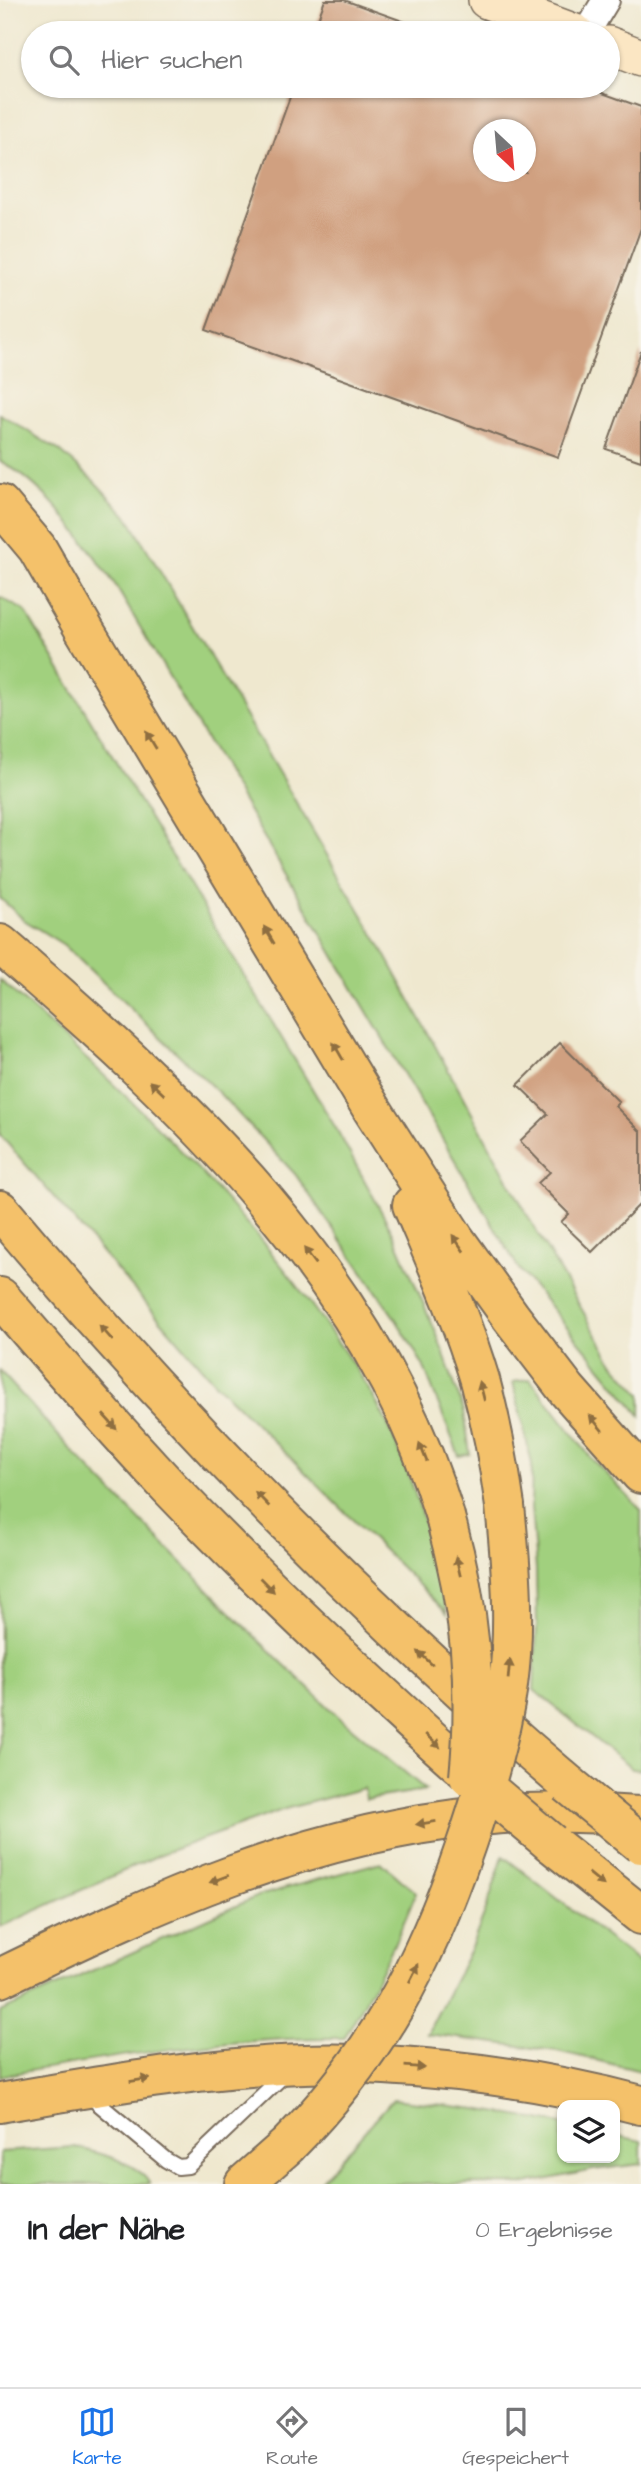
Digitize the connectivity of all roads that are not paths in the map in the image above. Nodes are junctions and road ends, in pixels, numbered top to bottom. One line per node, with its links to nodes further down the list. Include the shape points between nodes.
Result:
1 (487, 0): 3 (main road)
2 (606, 0): 4 (street)
3 (543, 21)
4 (593, 21)
5 (620, 50): 6 (main road)
6 (641, 58)
7 (0, 504): 9 (highway, via 37,548)
8 (0, 542): 9 (highway, via 24,554)
9 (56, 582): 11 (highway, one-way to 9)
10 (0, 944): 17 (highway, one-way to 10, bridge, via 472,1747 473,1674 464,1590 417,1437 383,1367 336,1292 247,1178 204,1132)
11 (372, 1109): 14 (highway, one-way to 11, via 511,1317); 17 (highway, one-way to 11, bridge, via 493,1759 508,1683 512,1590 505,1506 480,1379)
12 (0, 1209): 16 (highway, one-way to 12, bridge, via 436,1669 291,1530 133,1363)
13 (0, 1297): 18 (highway, one-way to 18, bridge, via 189,1507 352,1668 480,1783)
14 (641, 1474)
15 (641, 1816): 19 (highway, one-way to 19, via 485,1815 334,1842 184,1892)
16 (641, 1844)
17 (455, 1876): 24 (highway, one-way to 17, bridge, via 341,2088 392,2014 427,1946)
18 (641, 1915)
19 (0, 1978)
20 (293, 2066): 21 (highway, one-way to 20, via 183,2074); 21 (lane, via 188,2166 166,2160); 23 (highway, one-way to 23, via 451,2070 541,2082)
21 (80, 2089): 22 (highway)
22 (0, 2103)
23 (641, 2105)
24 (244, 2184)

